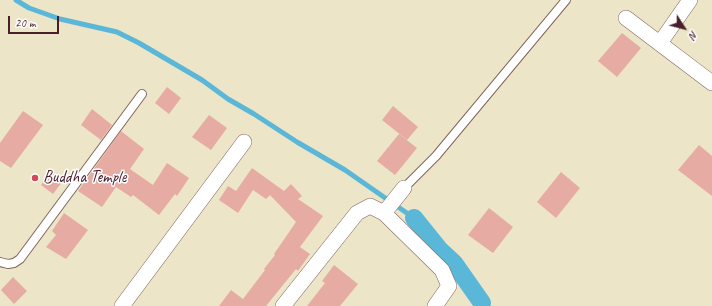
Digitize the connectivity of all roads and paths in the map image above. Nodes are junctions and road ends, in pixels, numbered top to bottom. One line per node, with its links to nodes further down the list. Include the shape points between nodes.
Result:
1 (566, 0): 8 (lane, via 436,156)
2 (690, 0): 4 (street)
3 (626, 18): 4 (street)
4 (660, 43): 5 (street)
5 (712, 83)
6 (142, 94): 10 (lane, via 20,259 8,264)
7 (244, 142): 11 (street)
8 (404, 188): 9 (street)
9 (384, 213): 12 (street, via 370,206 357,213); 13 (street, via 442,270 449,286)
10 (0, 262)
11 (122, 306)
12 (283, 306)
13 (436, 306)

